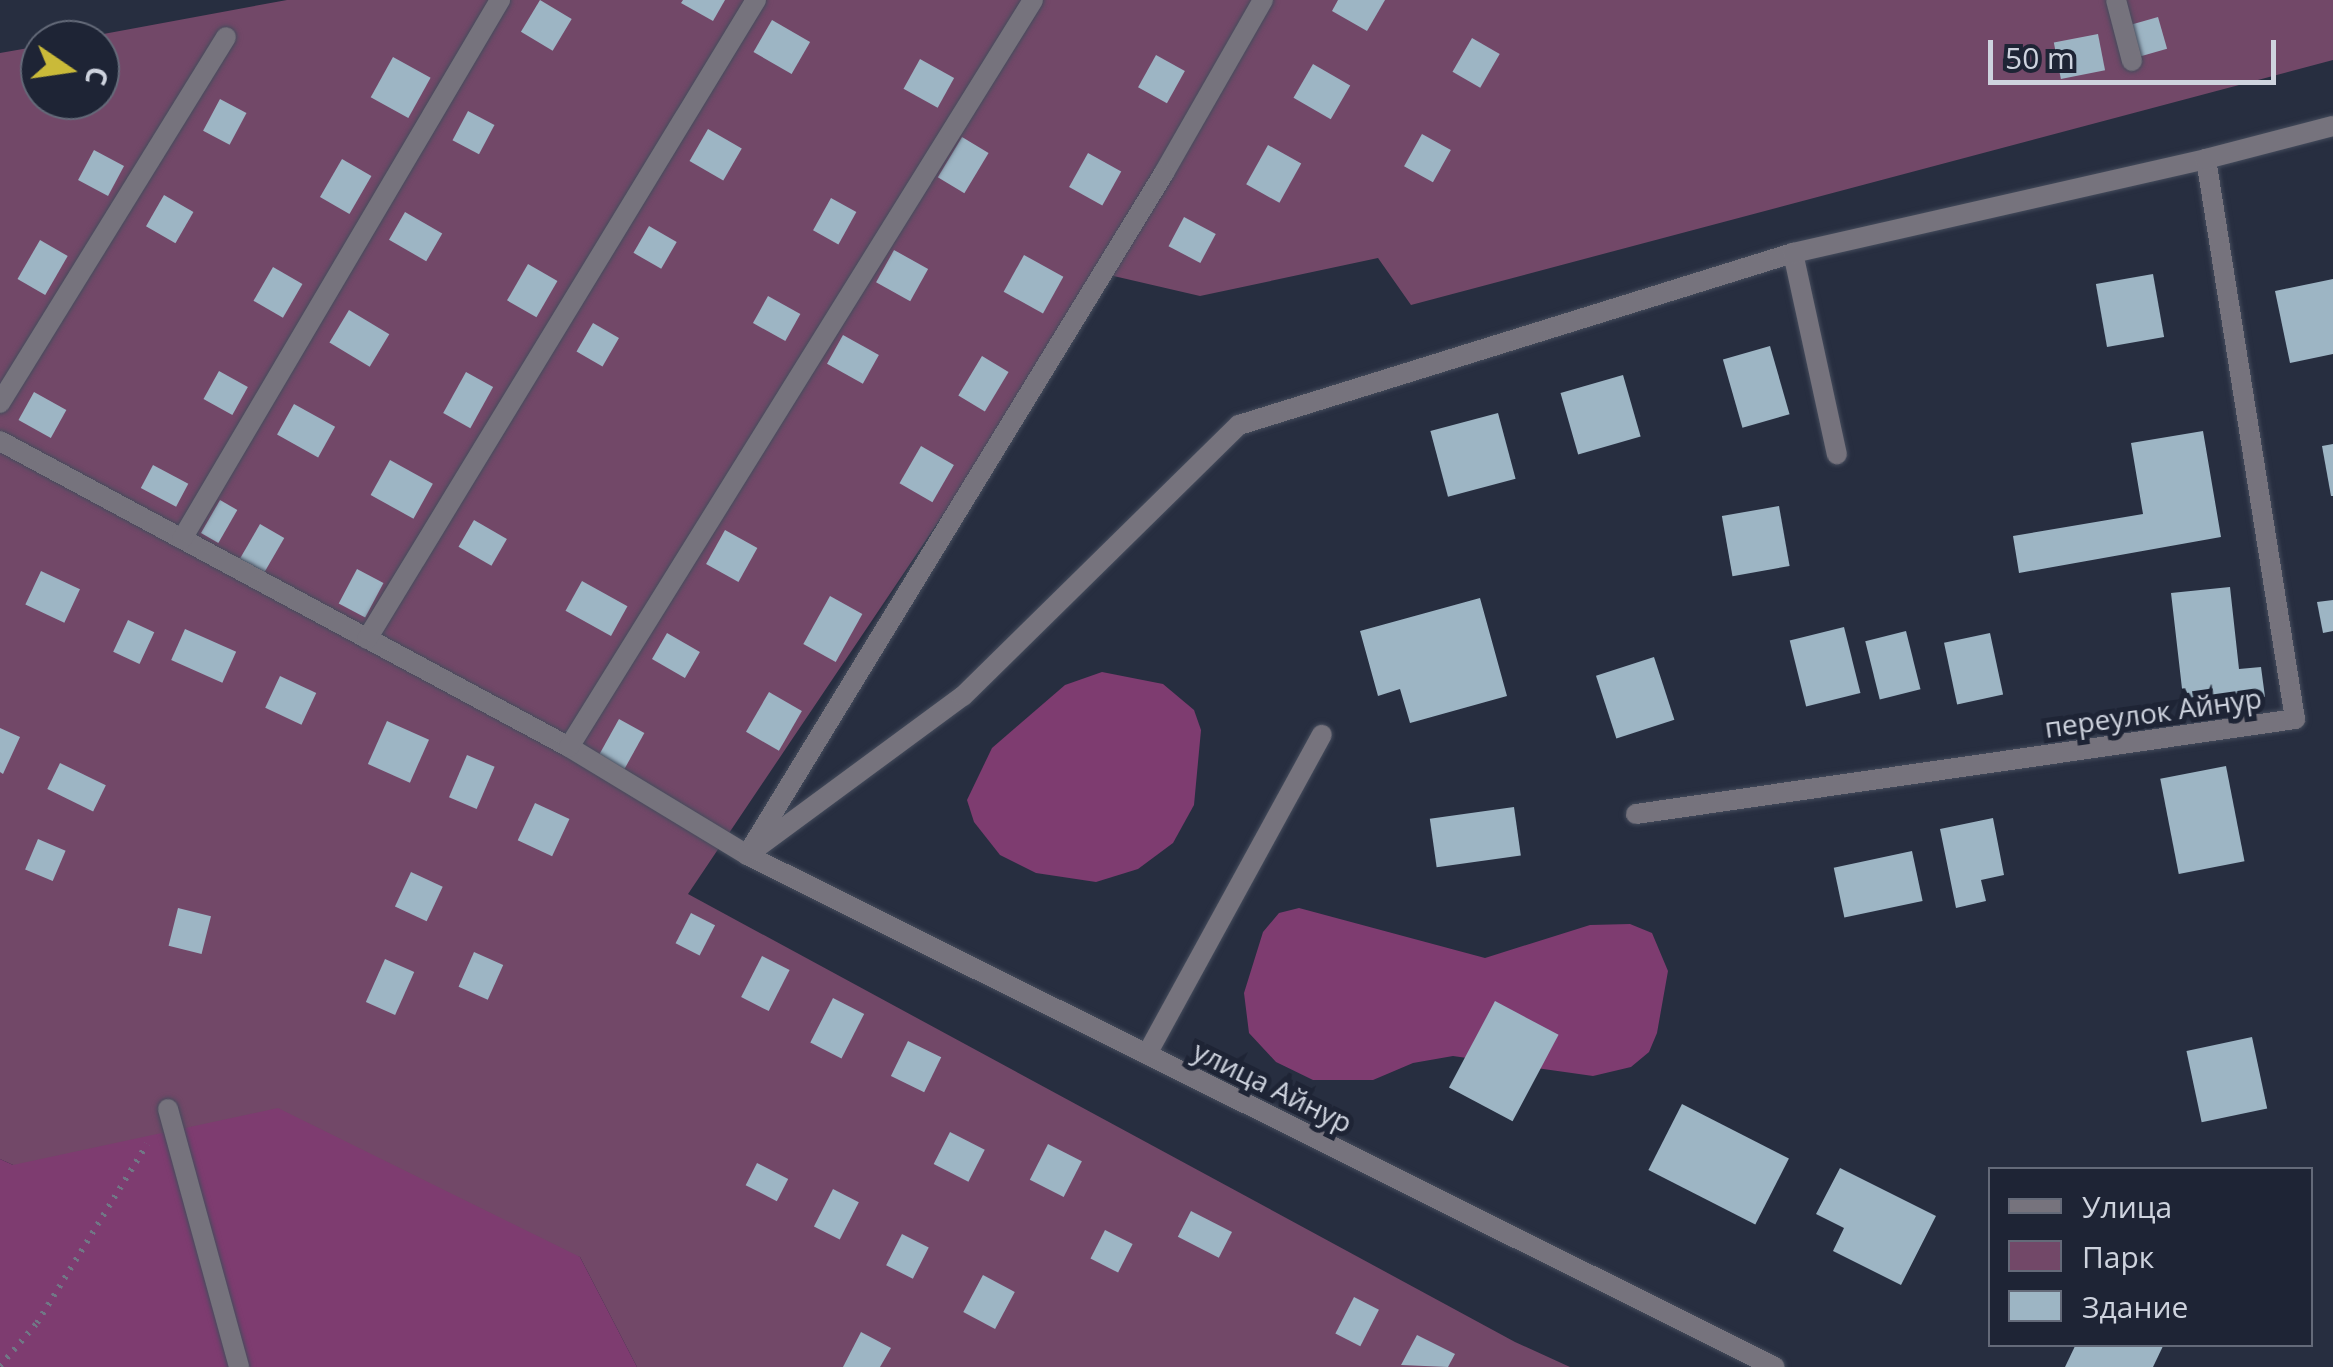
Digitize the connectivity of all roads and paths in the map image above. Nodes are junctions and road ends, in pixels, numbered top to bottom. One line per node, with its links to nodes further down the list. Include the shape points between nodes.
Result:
1 (500, 0): 14 (street)
2 (756, 0): 15 (street)
3 (1032, 0): 17 (street)
4 (1263, 0): 19 (street, via 1164,174)
5 (2116, 0): 7 (street)
6 (226, 37): 11 (street)
7 (2132, 62)
8 (2333, 126): 9 (street)
9 (2206, 159): 10 (street); 18 (street, переулок Айнур, via 2295,719)
10 (1793, 253): 13 (street); 19 (street, via 1240,425 963,696)
11 (0, 404)
12 (0, 441): 14 (street, улица Айнур)
13 (1838, 454)
14 (182, 539): 15 (street, улица Айнур)
15 (367, 639): 17 (street, улица Айнур)
16 (1322, 735): 20 (street)
17 (570, 747): 19 (street, улица Айнур)
18 (1636, 814)
19 (747, 855): 20 (street, улица Айнур)
20 (1147, 1054): 24 (street, улица Айнур)
21 (168, 1109): 22 (path, via 36,1324); 23 (street)
22 (0, 1366)
23 (239, 1367)
24 (1775, 1367)

